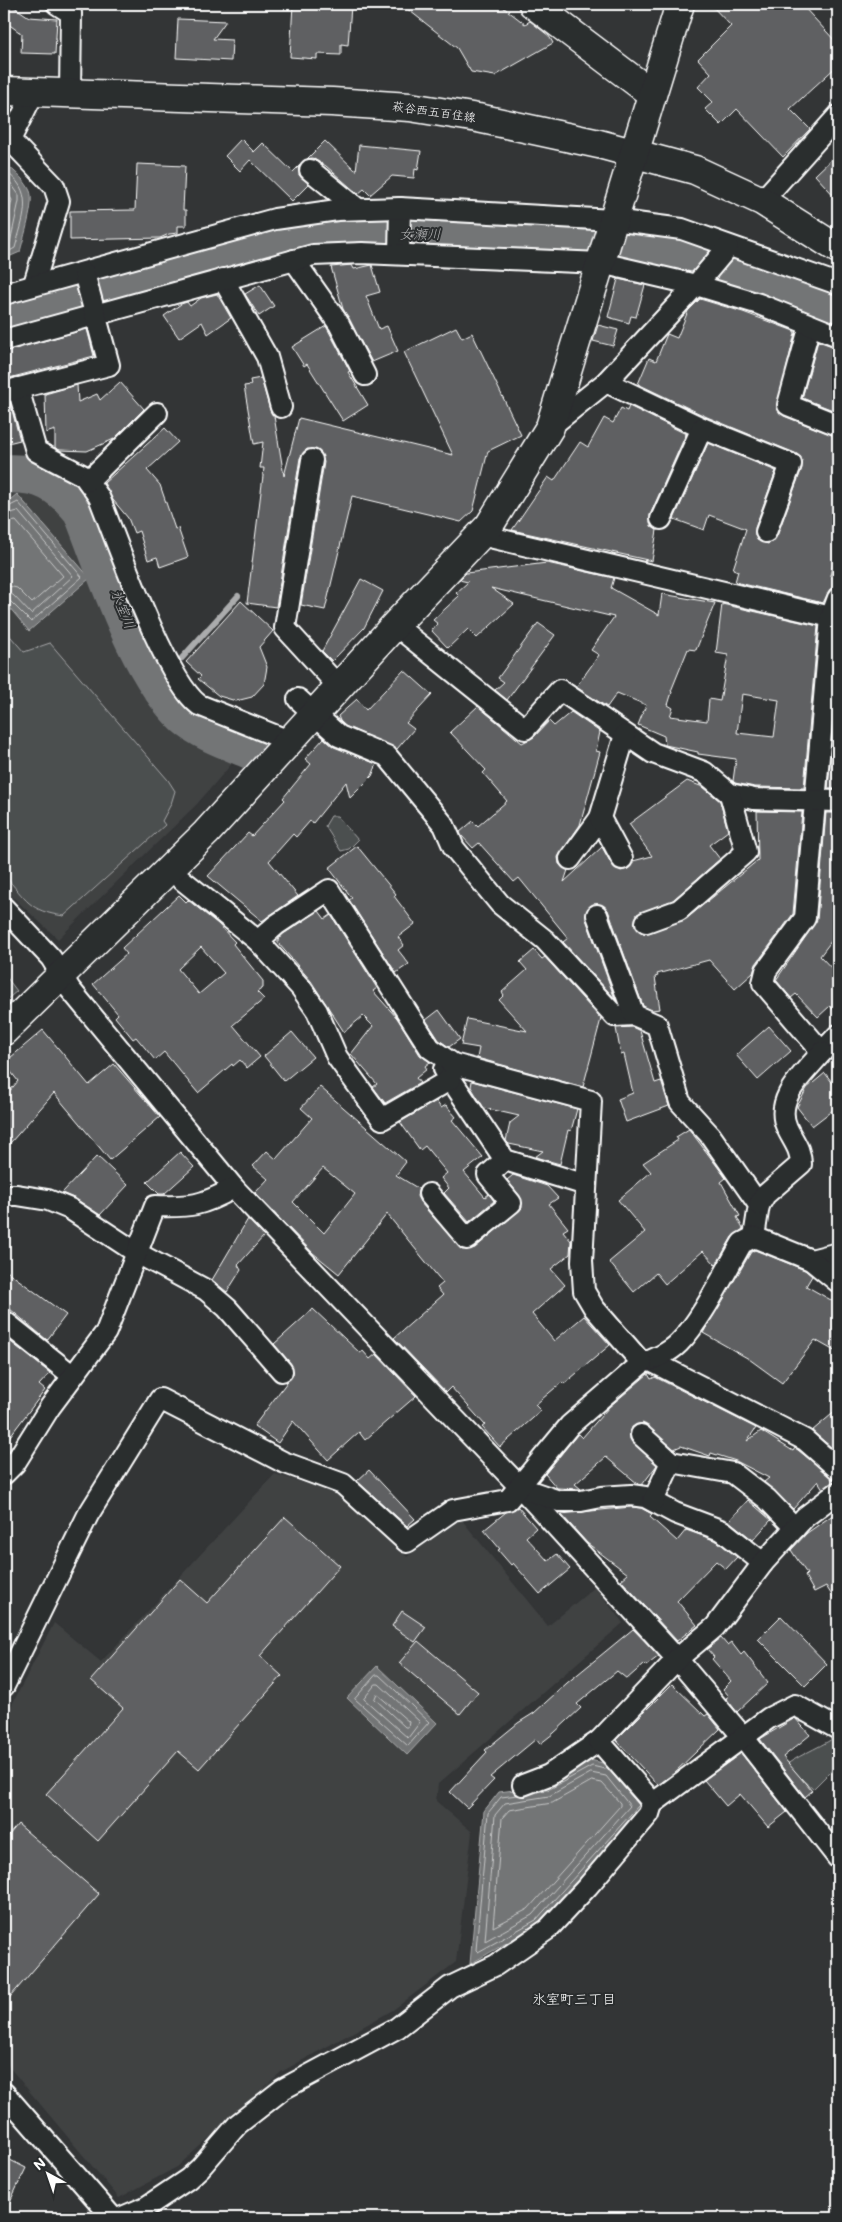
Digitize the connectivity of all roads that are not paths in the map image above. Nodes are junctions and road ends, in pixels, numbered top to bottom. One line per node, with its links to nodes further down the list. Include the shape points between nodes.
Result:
1 (533, 4): 7 (street)
2 (680, 4): 7 (street)
3 (66, 7): 6 (street)
4 (4, 91): 5 (street, 萩谷西五百住線)
5 (34, 92): 6 (street, 萩谷西五百住線); 23 (street, via 10,140 54,186 59,201)
6 (70, 93): 9 (street, 萩谷西五百住線, via 410,107 487,120)
7 (652, 94): 9 (street)
8 (838, 116): 11 (street)
9 (636, 153): 11 (street, 萩谷西五百住線, via 695,170); 14 (street)
10 (310, 170): 12 (street)
11 (762, 200): 17 (street, 萩谷西五百住線)
12 (358, 209): 13 (street); 20 (street, via 316,212 275,220)
13 (400, 213): 14 (street); 16 (street)
14 (612, 224): 15 (street, via 682,229); 18 (street)
15 (728, 247): 22 (street); 24 (street)
16 (399, 249): 18 (street); 19 (street, via 313,255)
17 (838, 249)
18 (602, 259): 22 (street); 36 (street)
19 (294, 260): 21 (street); 30 (street, via 339,324)
20 (84, 272): 23 (street); 26 (street)
21 (223, 279): 26 (street); 33 (street, via 267,357)
22 (698, 282): 27 (street); 31 (street)
23 (34, 284): 25 (street)
24 (838, 284)
25 (4, 294)
26 (95, 314): 29 (street); 32 (street, via 109,365)
27 (810, 325): 28 (street); 35 (street, via 788,405)
28 (838, 336)
29 (4, 340)
30 (365, 374)
31 (606, 382): 36 (street); 37 (street)
32 (11, 390): 39 (street, via 36,451)
33 (281, 406)
34 (157, 413): 39 (street)
35 (838, 425)
36 (550, 427): 42 (street)
37 (702, 428): 40 (street); 41 (street, via 791,464)
38 (312, 460): 46 (street, via 286,628)
39 (88, 481): 50 (street, via 99,497 168,664 191,697 199,705)
40 (661, 519)
41 (766, 532)
42 (481, 535): 44 (street); 45 (street)
43 (838, 598): 44 (street)
44 (831, 617): 47 (street)
45 (395, 625): 46 (street); 49 (street, via 525,729 560,690)
46 (339, 687): 48 (street)
47 (831, 705): 52 (street)
48 (306, 706): 50 (street); 63 (street, via 339,736 387,756 444,825 454,848 500,904 545,940 615,1016)
49 (625, 735): 51 (street, via 652,752 704,772); 54 (street)
50 (289, 741): 57 (street)
51 (730, 794): 52 (street, via 754,799); 60 (street, via 746,852 679,910)
52 (814, 799): 53 (street); 67 (street, via 805,918 766,971 763,983)
53 (838, 801)
54 (600, 818): 55 (street); 56 (street)
55 (622, 859)
56 (570, 860)
57 (170, 870): 61 (street); 62 (street)
58 (4, 908): 62 (street, via 35,940)
59 (597, 915): 63 (street)
60 (646, 922)
61 (258, 941): 66 (street, via 329,890); 68 (street, via 301,988 317,1011 337,1057 382,1119)
62 (62, 976): 64 (street); 71 (street)
63 (634, 1015): 74 (street, via 657,1025 680,1102 715,1142)
64 (4, 1031)
65 (838, 1036): 67 (street)
66 (430, 1048): 68 (street); 70 (street, via 453,1064 591,1101)
67 (822, 1052): 74 (street, via 784,1098 786,1127 801,1153 802,1164 765,1195)
68 (451, 1079): 69 (street)
69 (505, 1160): 70 (street); 72 (street, via 488,1175 511,1203 466,1239)
70 (586, 1185): 81 (street, via 582,1261 584,1290 594,1308)
71 (234, 1188): 76 (street, via 208,1203 187,1207 155,1206); 88 (street)
72 (429, 1194)
73 (4, 1195): 76 (street, via 48,1200 70,1209)
74 (758, 1205): 75 (street)
75 (754, 1237): 78 (street); 81 (street, via 742,1244 678,1344)
76 (137, 1253): 82 (street, via 206,1290 227,1308); 83 (street, via 106,1332)
77 (838, 1253): 78 (street)
78 (811, 1260): 79 (street)
79 (838, 1282)
80 (5, 1324): 83 (street)
81 (646, 1362): 86 (street, via 806,1440); 88 (street, via 570,1425)
82 (282, 1371)
83 (73, 1376): 87 (street, via 15,1463)
84 (640, 1435): 85 (street)
85 (671, 1462): 90 (street); 91 (street, via 732,1473 767,1498)
86 (838, 1469)
87 (4, 1474)
88 (520, 1487): 90 (street, via 559,1502 631,1495); 93 (street); 94 (street, via 508,1500 454,1510 407,1542 343,1484 283,1462 160,1399 88,1516)
89 (838, 1492): 91 (street)
90 (653, 1501): 92 (street, via 723,1531)
91 (795, 1528): 92 (street)
92 (763, 1563): 93 (street, via 715,1627)
93 (678, 1659): 96 (street); 97 (street)
94 (4, 1686)
95 (838, 1729): 96 (street, via 795,1705 769,1718)
96 (743, 1737): 99 (street); 100 (street)
97 (599, 1741): 98 (street, via 549,1775); 99 (street)
98 (522, 1785)
99 (652, 1804): 103 (street, via 649,1814 548,1929 496,1965 450,1987 397,2028 283,2089 238,2124 188,2179 161,2198)
100 (838, 1858)
101 (4, 2093): 102 (street)
102 (113, 2218)
103 (120, 2218)

